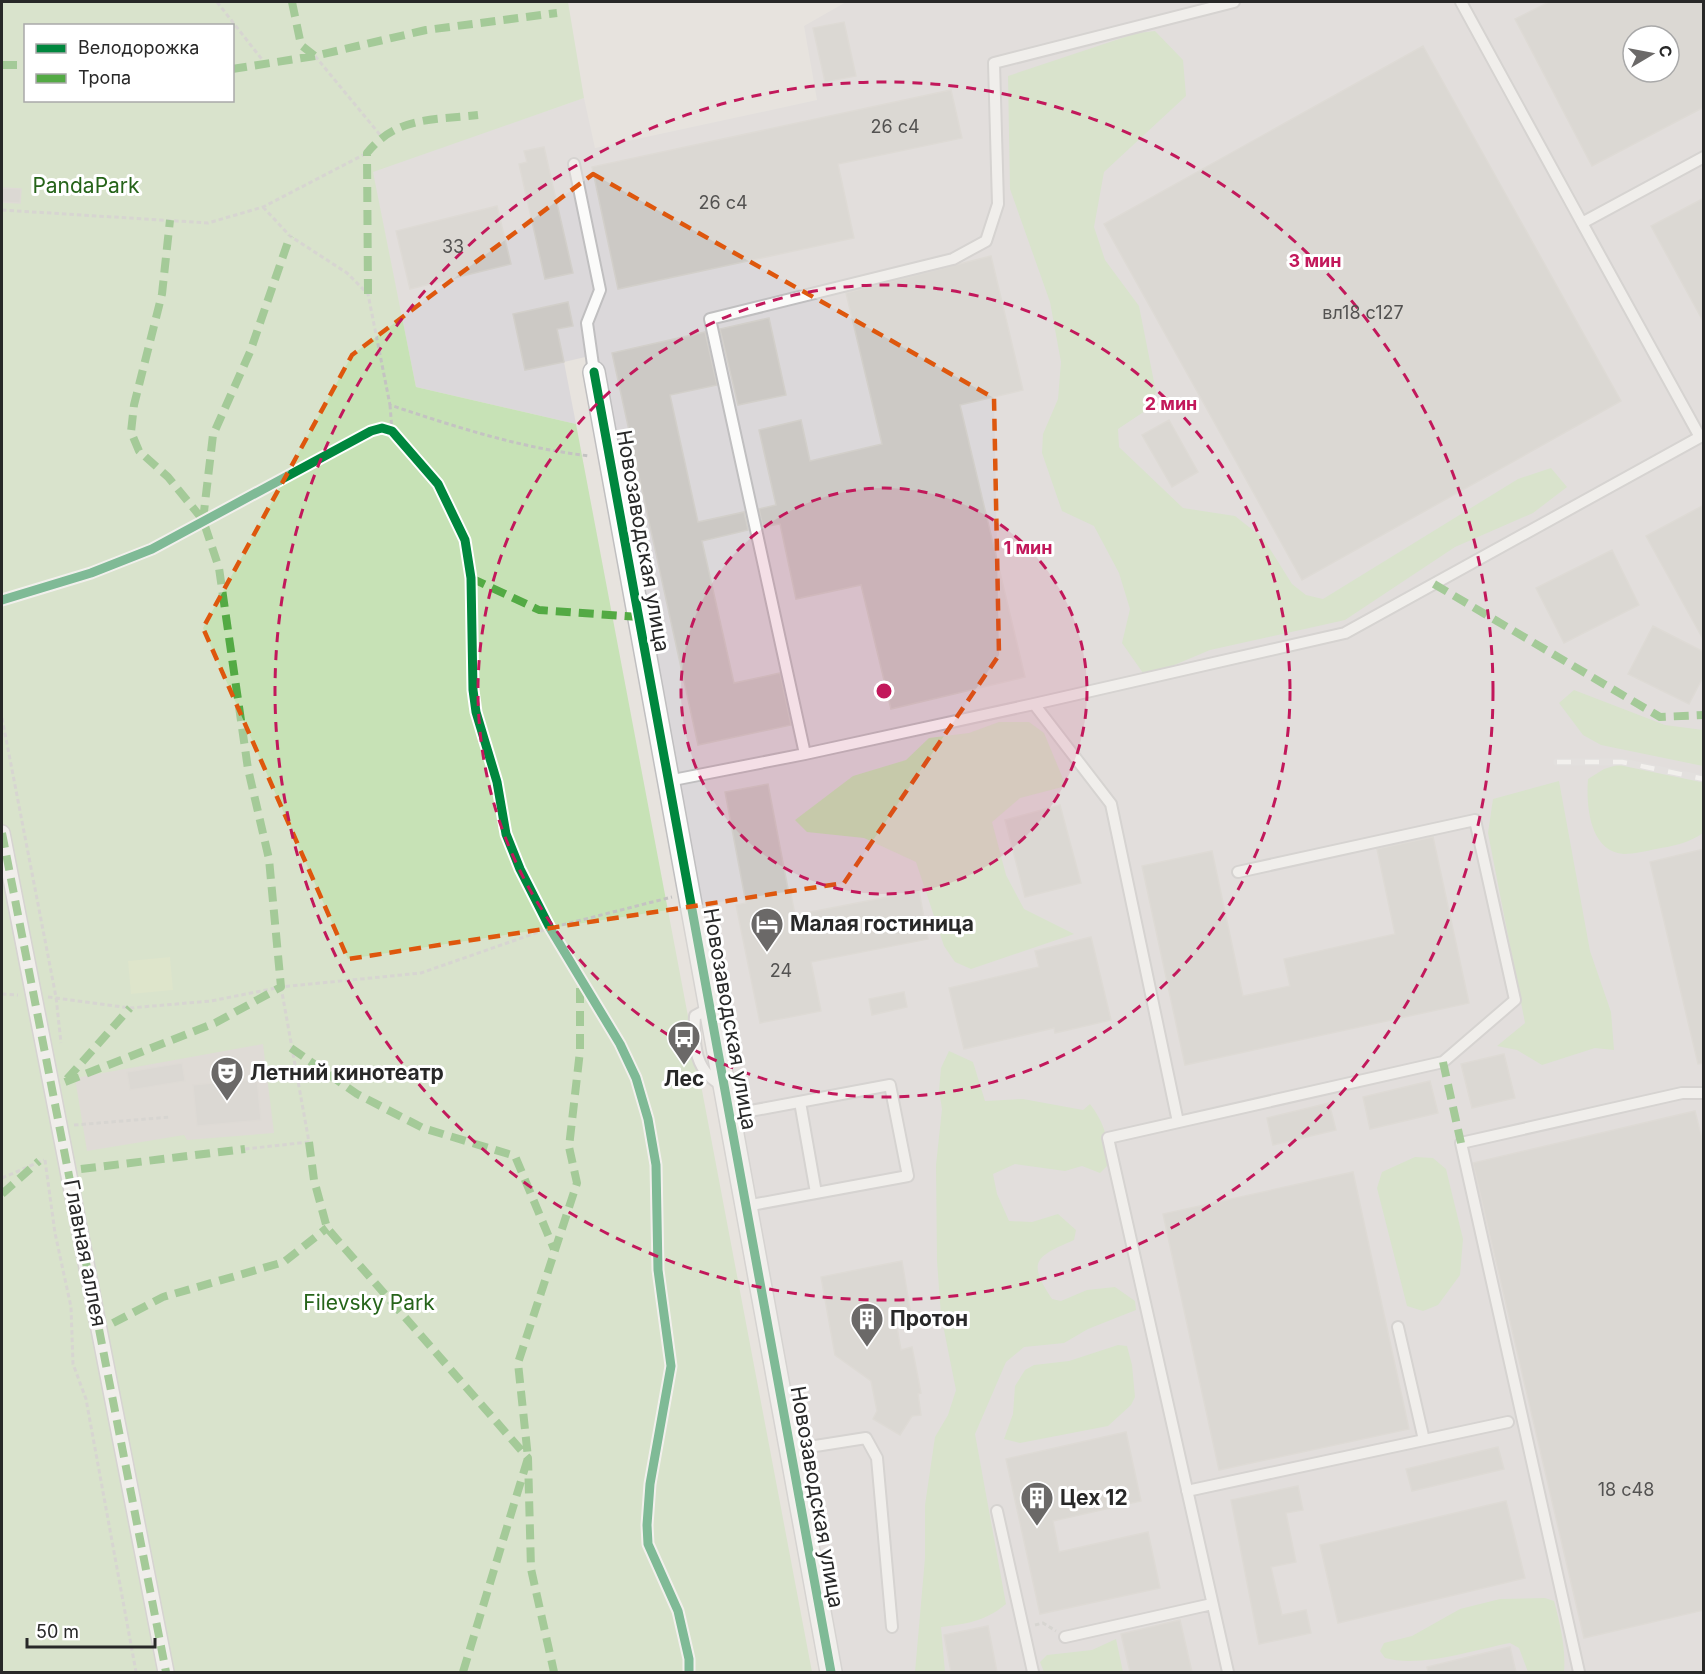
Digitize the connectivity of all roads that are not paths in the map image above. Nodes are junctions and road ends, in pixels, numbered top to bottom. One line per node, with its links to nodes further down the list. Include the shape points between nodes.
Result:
1 (1233, 2): 9 (lane, via 994,63 998,204 986,241 953,259 710,319)
2 (1461, 2): 5 (lane)
3 (1704, 156): 5 (lane)
4 (574, 164): 6 (lane, via 600,290 587,323)
5 (1582, 223): 7 (lane)
6 (594, 372): 10 (street, Новозаводская улица)
7 (1702, 439): 8 (lane, via 1345,633)
8 (1034, 704): 9 (lane); 16 (lane, via 1111,804)
9 (806, 754): 10 (lane)
10 (668, 781): 15 (street, Новозаводская улица)
11 (2, 833): 28 (street, Главная аллея)
12 (1238, 872): 16 (lane, via 1475,820 1515,1000 1443,1062)
13 (1704, 1093): 32 (lane, via 1682,1093 1461,1143)
14 (800, 1102): 15 (lane); 17 (lane); 17 (lane, via 890,1085 908,1176)
15 (729, 1115): 18 (street, Новозаводская улица)
16 (1178, 1122): 23 (lane, via 1108,1138)
17 (816, 1193): 18 (lane)
18 (746, 1206): 22 (street, Новозаводская улица)
19 (1398, 1327): 21 (lane)
20 (1508, 1422): 21 (lane)
21 (1424, 1440): 23 (lane)
22 (790, 1450): 26 (lane, via 866,1438 877,1458); 29 (street, Новозаводская улица)
23 (1187, 1491): 25 (lane)
24 (997, 1511): 30 (lane)
25 (1212, 1604): 27 (lane); 31 (lane)
26 (892, 1627)
27 (1065, 1637)
28 (166, 1672)
29 (831, 1672)
30 (1033, 1672)
31 (1228, 1672)
32 (1579, 1672)

